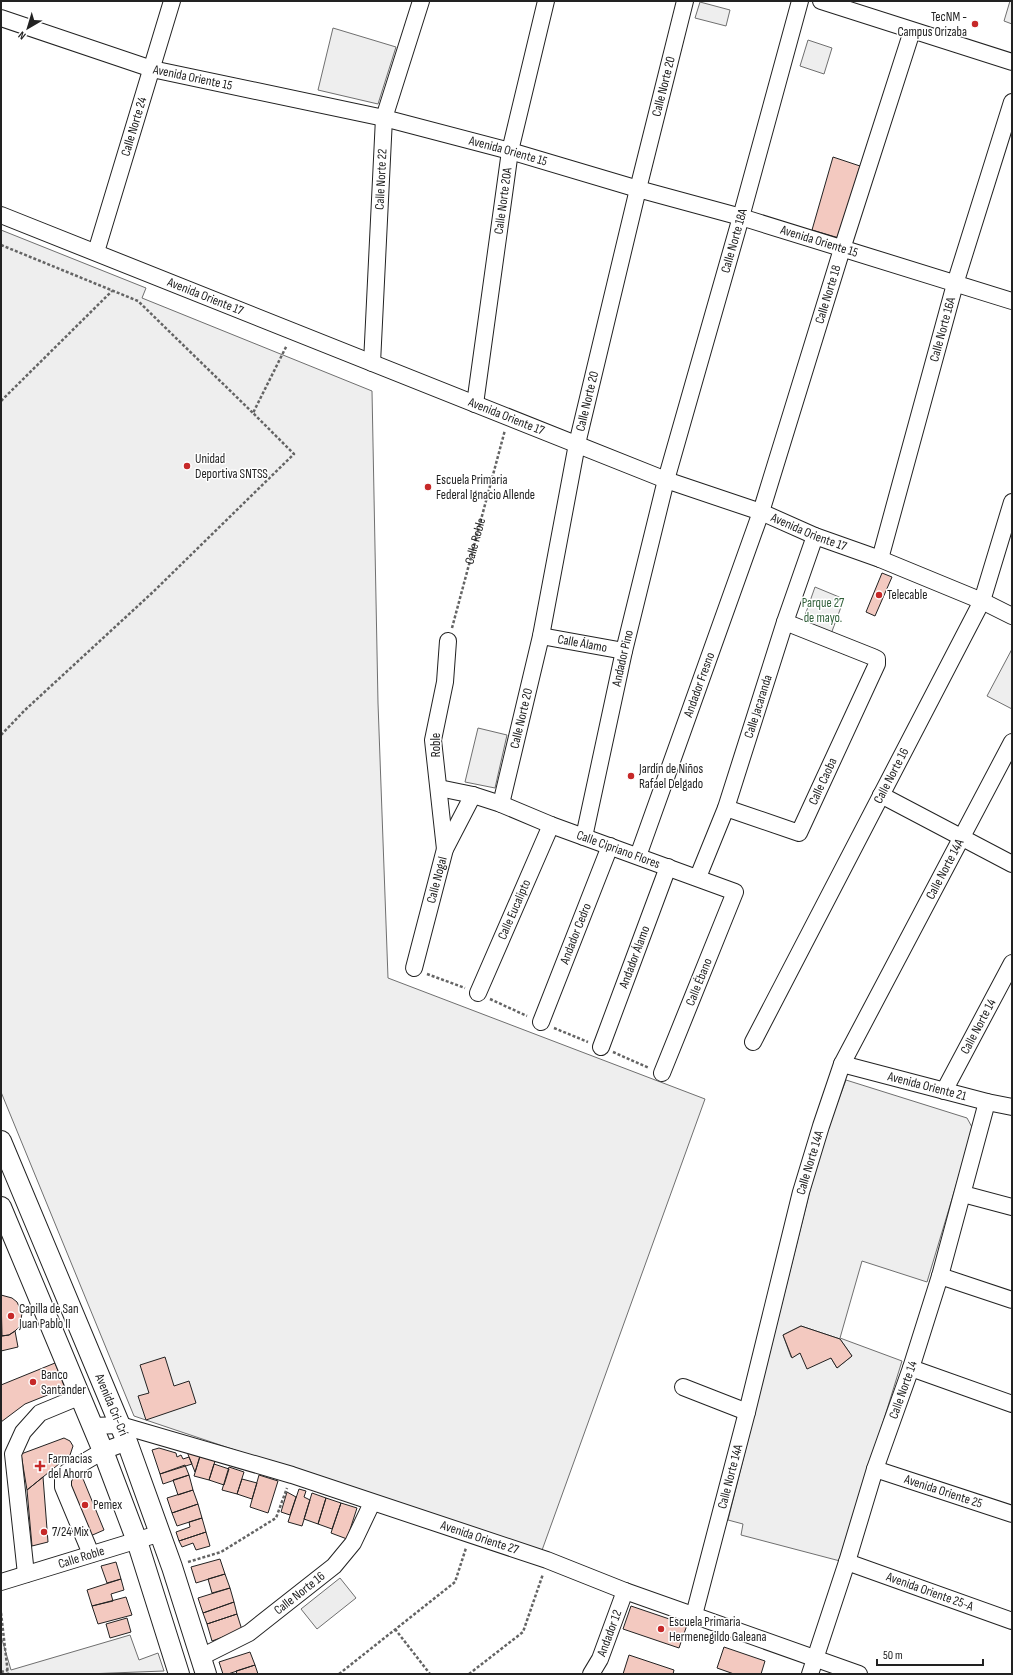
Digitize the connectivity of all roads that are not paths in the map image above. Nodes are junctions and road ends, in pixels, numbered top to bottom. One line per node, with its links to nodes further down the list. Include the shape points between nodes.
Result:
1 (172, 1): 10 (street, Calle Norte 24)
2 (421, 1): 12 (street, Calle Norte 22)
3 (546, 1): 13 (street, Calle Norte 20A)
4 (685, 1): 14 (street, Calle Norte 20)
5 (800, 1): 16 (street, Calle Norte 18A)
6 (821, 1): 8 (street)
7 (1, 18): 10 (street, Avenida Oriente 15)
8 (912, 31): 9 (street); 17 (street, Calle Norte 18)
9 (1012, 62)
10 (152, 69): 12 (street, Avenida Oriente 15); 18 (street, Calle Norte 24)
11 (1012, 102): 19 (street, Calle Norte 16A)
12 (384, 118): 13 (street, Avenida Oriente 15); 21 (street, Calle Norte 22)
13 (510, 151): 14 (street, Avenida Oriente 15); 22 (street, Calle Norte 20A)
14 (638, 189): 16 (street, Avenida Oriente 15); 23 (street, Calle Norte 20)
15 (1, 215): 18 (street, Avenida Oriente 17)
16 (741, 217): 17 (street, Avenida Oriente 15); 24 (street, Calle Norte 18A)
17 (842, 249): 19 (street, Avenida Oriente 15); 26 (street, Calle Norte 18)
18 (96, 252): 21 (street, Avenida Oriente 17)
19 (955, 284): 20 (street, Avenida Oriente 15); 28 (street, Calle Norte 16A)
20 (1012, 301)
21 (372, 363): 22 (street, Avenida Oriente 17)
22 (475, 404): 23 (street, Avenida Oriente 17)
23 (577, 444): 24 (street, Avenida Oriente 17); 32 (street, Calle Norte 20)
24 (666, 480): 26 (street, Avenida Oriente 17); 34 (street, Andador Pino)
25 (1012, 502): 29 (street, Calle Norte 16)
26 (761, 512): 27 (street, Avenida Oriente 17); 46 (street, Andador Fresno)
27 (815, 536): 28 (street, Avenida Oriente 17); 31 (street, Calle Jacaranda)
28 (880, 559): 29 (street, Avenida Oriente 17)
29 (982, 600): 30 (street, Avenida Oriente 17); 37 (street, Calle Norte 16)
30 (1012, 616)
31 (785, 622): 40 (street, Calle Jacaranda); 40 (street, Calle Caoba, via 877,659 877,664 799,833)
32 (541, 636): 34 (street, Calle Álamo); 39 (street, Calle Norte 20)
33 (448, 641): 36 (street, Roble, via 445,682 433,740)
34 (624, 651): 42 (street, Andador Pino)
35 (1012, 742): 43 (street, Calle Norte 14A)
36 (439, 788): 38 (street, Calle Cipriano Flores); 45 (street, Roble)
37 (881, 794): 43 (street); 55 (street, Calle Norte 16)
38 (473, 795): 39 (street, Calle Cipriano Flores); 45 (street, Calle Nogal)
39 (501, 804): 41 (street, Calle Cipriano Flores)
40 (726, 808): 49 (street, Calle Jacaranda)
41 (551, 825): 42 (street, Calle Cipriano Flores); 53 (street, Calle Eucalipto)
42 (584, 837): 44 (street, Calle Cipriano Flores)
43 (963, 838): 47 (street); 57 (street, Calle Norte 14A)
44 (610, 846): 46 (street, Calle Cipriano Flores); 54 (street, Andador Cedro)
45 (446, 849): 52 (street, Calle Nogal)
46 (638, 856): 48 (street, Calle Cipriano Flores)
47 (1012, 864)
48 (668, 867): 49 (street, Calle Cipriano Flores); 56 (street, Andador Álamo)
49 (698, 877): 50 (street, Calle Cipriano Flores)
50 (736, 892): 58 (street, Calle Ébano)
51 (1012, 963): 59 (street, Calle Norte 14)
52 (414, 968)
53 (478, 993)
54 (541, 1022)
55 (753, 1042)
56 (601, 1047)
57 (842, 1064): 59 (street, Avenida Oriente 21); 72 (street, Calle Norte 14A, via 807,1169)
58 (662, 1073)
59 (944, 1091): 60 (street, Avenida Oriente 21)
60 (987, 1102): 61 (street, Avenida Oriente 21); 63 (street, Calle Norte 14)
61 (1012, 1107)
62 (1, 1141): 74 (main road, Avenida Cri-Crí)
63 (963, 1194): 65 (street); 66 (street, Calle Norte 14)
64 (1, 1207): 70 (main road, Avenida Cri-Crí)
65 (1012, 1207)
66 (940, 1276): 67 (street); 68 (street, Calle Norte 14)
67 (1012, 1300)
68 (911, 1368): 71 (street); 76 (street, Calle Norte 14)
69 (683, 1387): 72 (street)
70 (81, 1396): 73 (main road, Avenida Cri-Crí); 83 (street, via 40,1413 24,1432 13,1454)
71 (1012, 1404)
72 (747, 1412): 86 (street, Calle Norte 14A)
73 (93, 1426): 74 (street, Avenida Oriente 27); 75 (main road, Avenida Cri-Crí)
74 (124, 1433): 75 (street); 77 (street, Avenida Oriente 27, via 292,1475); 79 (main road, Avenida Cri-Crí)
75 (103, 1451): 80 (main road, Avenida Cri-Crí); 81 (street, via 67,1472 63,1479 63,1487)
76 (875, 1469): 78 (street, Avenida Oriente 25); 82 (street, Calle Norte 14)
77 (372, 1503): 85 (street, Avenida Oriente 27, via 547,1560); 89 (street, Calle Norte 16, via 354,1543 334,1566)
78 (1012, 1514)
79 (161, 1533): 80 (street, Calle Roble); 89 (main road, Avenida Cri-Crí)
80 (137, 1541): 81 (street, Calle Roble); 90 (main road, Avenida Cri-Crí)
81 (91, 1554): 83 (street, Calle Roble)
82 (848, 1562): 87 (street, Avenida Oriente 25-A); 88 (street, Calle Norte 14)
83 (26, 1574): 84 (street, Calle Roble)
84 (1, 1582)
85 (625, 1591): 86 (street, Avenida Oriente 27); 91 (street, Andador 12, via 600,1659)
86 (694, 1615): 88 (street, Avenida Oriente 27)
87 (1012, 1621)
88 (816, 1658): 92 (street, Calle Norte 14); 93 (street, Avenida Oriente 27)
89 (203, 1666)
90 (179, 1674)
91 (591, 1674)
92 (810, 1674)
93 (860, 1674)

